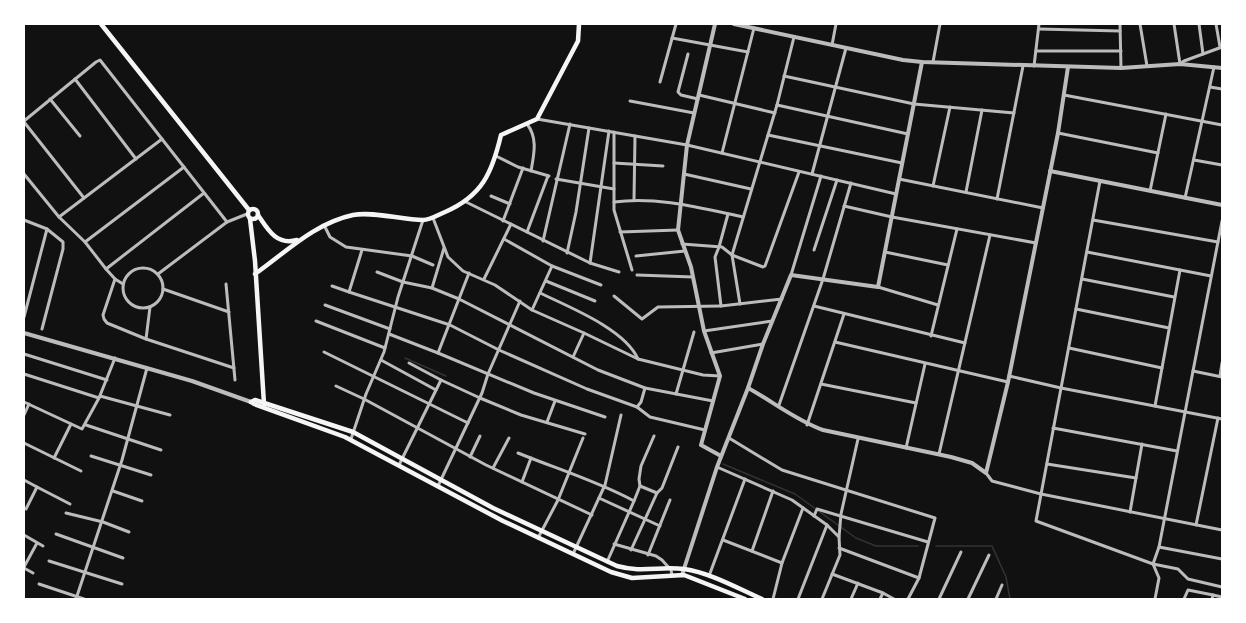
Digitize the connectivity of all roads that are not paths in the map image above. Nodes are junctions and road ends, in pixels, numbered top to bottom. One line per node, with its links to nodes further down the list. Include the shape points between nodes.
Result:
1 (101, 24): 121 (main road)
2 (579, 24): 58 (main road, via 578,41)
3 (676, 24): 18 (street)
4 (715, 24): 19 (street)
5 (734, 24): 14 (street)
6 (836, 24): 20 (street)
7 (940, 24): 29 (street)
8 (1039, 24): 15 (street)
9 (1120, 24): 16 (street)
10 (1140, 24): 33 (street)
11 (1174, 24): 30 (street)
12 (1199, 24): 27 (street)
13 (1216, 24): 21 (street)
14 (754, 28): 17 (street); 25 (street)
15 (1038, 29): 16 (street); 23 (street)
16 (1120, 31): 24 (street)
17 (794, 37): 20 (street); 38 (street)
18 (672, 38): 19 (street); 40 (street)
19 (710, 45): 25 (street); 45 (street)
20 (832, 45): 22 (street)
21 (1221, 47): 27 (street)
22 (846, 48): 28 (street); 41 (street)
23 (1036, 51): 24 (street); 32 (street)
24 (1121, 51): 36 (street)
25 (748, 52): 48 (street)
26 (688, 54): 45 (street, via 678,92 681,95)
27 (1203, 54): 30 (street)
28 (922, 62): 29 (street); 49 (street)
29 (933, 62): 31 (street)
30 (1180, 64): 33 (street); 35 (street)
31 (1023, 66): 32 (street); 54 (street)
32 (1034, 66): 34 (street)
33 (1147, 66): 36 (street)
34 (1068, 67): 36 (street); 44 (street)
35 (1214, 67): 37 (street); 42 (street)
36 (1121, 68)
37 (1222, 68)
38 (784, 76): 41 (street); 50 (street)
39 (75, 79): 46 (street); 72 (street, via 100,60); 78 (street)
40 (660, 82)
41 (835, 86): 49 (street); 57 (street)
42 (1210, 87): 43 (street); 60 (street)
43 (1222, 89)
44 (1064, 95): 56 (street); 67 (street)
45 (698, 97): 48 (street); 55 (street)
46 (50, 99): 59 (street); 70 (street)
47 (630, 101): 55 (street)
48 (735, 103): 53 (street); 75 (street)
49 (914, 104): 51 (street); 68 (street)
50 (777, 105): 53 (street); 57 (street)
51 (950, 107): 52 (street); 101 (street)
52 (982, 110): 54 (street); 106 (street)
53 (775, 113): 69 (street)
54 (1014, 113): 113 (street)
55 (694, 114): 73 (street)
56 (1166, 114): 60 (street); 76 (street)
57 (828, 115): 68 (street); 74 (street)
58 (537, 119): 61 (main road); 62 (street)
59 (24, 121): 110 (street)
60 (1202, 121): 63 (street); 79 (street)
61 (527, 124): 77 (main road, via 502,134); 88 (street, via 534,134)
62 (570, 124): 64 (street); 95 (street)
63 (1222, 125)
64 (589, 128): 65 (street); 99 (street)
65 (609, 131): 66 (street); 102 (street)
66 (614, 132): 71 (street); 82 (street)
67 (1058, 133): 76 (street); 90 (street)
68 (908, 134): 81 (street)
69 (768, 135): 74 (street); 80 (street)
70 (80, 136)
71 (635, 136): 73 (street); 83 (street)
72 (162, 139): 78 (street); 86 (street)
73 (687, 145): 75 (street); 92 (street)
74 (820, 145): 81 (street); 93 (street)
75 (722, 153): 80 (street)
76 (1158, 153): 105 (street)
77 (496, 156): 87 (street); 114 (main road, via 484,183)
78 (136, 159): 110 (street)
79 (1194, 160): 84 (street); 111 (street)
80 (760, 163): 89 (street); 104 (street)
81 (902, 163): 96 (street)
82 (614, 164): 83 (street); 103 (street)
83 (635, 164): 85 (street); 112 (street)
84 (1222, 165)
85 (663, 166)
86 (184, 167): 107 (street); 145 (street)
87 (523, 168): 88 (street); 116 (street)
88 (531, 171): 139 (street, via 548,176)
89 (799, 172): 93 (street); 157 (street, via 765,266)
90 (1050, 172): 98 (street); 120 (street)
91 (24, 174): 124 (street)
92 (684, 174): 104 (street); 117 (street)
93 (812, 174): 94 (street)
94 (821, 176): 97 (street); 173 (street)
95 (556, 179): 99 (street); 144 (street)
96 (899, 179): 101 (street); 108 (street)
97 (837, 180): 100 (street); 152 (street)
98 (1100, 181): 105 (street); 130 (street)
99 (580, 182): 102 (street); 156 (street)
100 (850, 183): 108 (street); 119 (street)
101 (933, 186): 106 (street)
102 (600, 188): 103 (street); 160 (street)
103 (614, 189): 115 (street)
104 (751, 189): 125 (street)
105 (1150, 191): 111 (street)
106 (966, 192): 113 (street)
107 (204, 193): 133 (street); 164 (street)
108 (896, 194): 126 (street)
109 (491, 196): 116 (street)
110 (84, 198): 124 (street)
111 (1185, 198): 118 (street)
112 (634, 199): 115 (street); 117 (street)
113 (997, 199): 120 (street)
114 (466, 202): 127 (main road); 131 (street)
115 (614, 202): 140 (street)
116 (510, 204): 131 (street)
117 (681, 204): 122 (street); 138 (street)
118 (1222, 205)
119 (844, 206): 126 (street); 178 (street)
120 (1043, 208): 147 (street)
121 (249, 214): 123 (main road, via 255,219); 123 (main road, via 254,209); 133 (street); 171 (main road)
122 (728, 214): 125 (street); 149 (street)
123 (258, 215): 143 (main road, via 268,230 283,242)
124 (59, 217): 145 (street)
125 (743, 217): 157 (street)
126 (892, 217): 137 (street); 154 (street)
127 (433, 218): 129 (main road); 150 (street)
128 (24, 220): 136 (street)
129 (424, 220): 135 (main road, via 357,215); 158 (street)
130 (1093, 220): 146 (street); 155 (street)
131 (504, 221): 134 (street)
132 (1222, 221): 146 (street)
133 (227, 222): 170 (street)
134 (510, 224): 139 (street); 142 (street)
135 (324, 225): 143 (main road); 151 (street, via 337,242 346,247)
136 (47, 229): 196 (street); 217 (street, via 63,242 63,249)
137 (957, 229): 141 (street); 162 (street)
138 (678, 230): 140 (street); 148 (street)
139 (527, 232): 144 (street)
140 (620, 232): 165 (street)
141 (990, 235): 147 (street); 227 (street)
142 (504, 239): 163 (street); 177 (street)
143 (300, 240): 171 (main road)
144 (543, 241): 156 (street)
145 (85, 242): 164 (street)
146 (1218, 242): 174 (street)
147 (1036, 243): 252 (street)
148 (682, 244): 149 (street); 153 (street)
149 (720, 247): 157 (street); 203 (street, via 715,257)
150 (444, 248): 169 (street, via 448,258); 187 (street)
151 (362, 250): 158 (street); 189 (street)
152 (814, 250)
153 (685, 251): 159 (street); 175 (street)
154 (885, 252): 162 (street); 186 (street)
155 (1087, 252): 166 (street); 179 (street)
156 (567, 253): 160 (street)
157 (732, 255): 199 (street)
158 (412, 256): 161 (street); 181 (street)
159 (636, 256)
160 (590, 264): 168 (street)
161 (433, 265)
162 (948, 265): 201 (street)
163 (552, 266): 180 (street); 185 (street)
164 (106, 269): 176 (street)
165 (632, 270)
166 (1180, 270): 174 (street); 192 (street)
167 (377, 272): 181 (street)
168 (618, 272)
169 (469, 273): 177 (street); 195 (street)
170 (158, 274): 182 (street, via 150,268 136,268 125,277); 188 (street)
171 (255, 274): 276 (main road)
172 (637, 275): 175 (street)
173 (791, 275): 178 (street); 193 (street)
174 (1211, 276): 248 (street)
175 (693, 277): 202 (street)
176 (115, 279): 182 (street); 225 (street, via 103,315 104,319 107,323)
177 (484, 279): 197 (street)
178 (823, 279): 186 (street); 204 (street)
179 (1082, 279): 192 (street); 207 (street)
180 (546, 281): 190 (street); 198 (street)
181 (403, 282): 187 (street); 206 (street)
182 (123, 284): 205 (street, via 123,291 130,303 136,307)
183 (226, 284): 209 (street)
184 (332, 286): 189 (street)
185 (601, 286)
186 (878, 287): 201 (street)
187 (432, 288): 195 (street)
188 (163, 289): 205 (street, via 159,300); 209 (street)
189 (349, 292): 206 (street)
190 (540, 293): 208 (street); 239 (street, via 602,323 634,351)
191 (614, 296): 202 (street, via 642,319 658,307)
192 (1174, 297): 216 (street)
193 (782, 298): 199 (street); 212 (street)
194 (24, 299): 196 (street)
195 (460, 299): 214 (street); 215 (street)
196 (28, 300): 211 (street)
197 (520, 301): 208 (street); 214 (street)
198 (595, 301)
199 (740, 304): 203 (street)
200 (325, 305): 218 (street)
201 (938, 305): 224 (street)
202 (700, 306): 203 (street); 219 (street)
203 (720, 306)
204 (814, 306): 210 (street); 277 (street)
205 (150, 307): 225 (street)
206 (395, 308): 215 (street); 218 (street)
207 (1076, 309): 216 (street); 230 (street)
208 (532, 310): 220 (street)
209 (229, 312): 244 (street)
210 (844, 314): 224 (street); 226 (street)
211 (24, 317)
212 (772, 321): 219 (street); 228 (street)
213 (316, 322): 229 (street)
214 (510, 325): 231 (street); 236 (street)
215 (450, 326): 231 (street); 233 (street)
216 (1169, 328): 245 (street)
217 (42, 329)
218 (390, 329): 223 (street)
219 (704, 331): 234 (street)
220 (584, 332): 236 (street); 239 (street)
221 (694, 332): 246 (street)
222 (24, 333): 237 (street)
223 (389, 334): 229 (street); 233 (street)
224 (931, 336): 227 (street)
225 (146, 339): 244 (street)
226 (835, 342): 242 (street); 259 (street)
227 (965, 343): 247 (street)
228 (763, 344): 234 (street); 262 (street)
229 (385, 348): 238 (street)
230 (1068, 348): 245 (street); 263 (street)
231 (499, 350): 250 (street); 280 (street)
232 (324, 352): 254 (street)
233 (438, 353): 250 (street)
234 (712, 353): 251 (street)
235 (24, 354): 255 (street)
236 (573, 357): 261 (street, via 598,370)
237 (115, 358): 243 (street); 255 (street)
238 (381, 360): 254 (street); 264 (street)
239 (638, 360): 246 (street)
240 (409, 363): 257 (street)
241 (1222, 363): 253 (street)
242 (925, 364): 247 (street); 273 (street)
243 (147, 368): 272 (street); 279 (street)
244 (234, 368): 256 (street)
245 (1162, 368): 278 (street)
246 (683, 370): 251 (street); 265 (street)
247 (958, 371): 258 (street); 313 (street)
248 (1193, 371): 253 (street); 281 (street)
249 (24, 374): 266 (street)
250 (488, 374): 267 (street); 269 (street)
251 (720, 376): 270 (street)
252 (1009, 376): 258 (street); 263 (street)
253 (1221, 376)
254 (373, 377): 268 (street); 275 (street)
255 (107, 380): 266 (street)
256 (235, 380)
257 (441, 380): 264 (street); 267 (street)
258 (1008, 382): 326 (street)
259 (821, 384): 273 (street); 293 (street)
260 (336, 386): 268 (street)
261 (645, 388): 265 (street); 280 (street)
262 (748, 388): 277 (street); 302 (street)
263 (1061, 388): 278 (street); 294 (street)
264 (436, 390): 275 (street)
265 (676, 394): 270 (street)
266 (100, 397): 279 (street); 291 (street)
267 (480, 398): 288 (street); 289 (street)
268 (364, 399): 295 (street); 297 (street)
269 (554, 400): 285 (street); 288 (street)
270 (713, 401): 296 (street)
271 (24, 402): 274 (street)
272 (251, 402): 276 (main road, via 255,400)
273 (916, 403): 308 (street)
274 (29, 404): 282 (street); 290 (street)
275 (429, 404): 289 (street); 295 (street)
276 (264, 405): 287 (main road); 292 (main road)
277 (779, 405): 293 (street)
278 (1155, 406): 281 (street)
279 (136, 407): 283 (street); 300 (street)
280 (637, 408): 296 (street, via 650,417)
281 (1185, 412): 286 (street); 311 (street)
282 (24, 415)
283 (170, 415)
284 (621, 415): 334 (street)
285 (605, 417)
286 (1220, 418): 361 (street)
287 (318, 419): 292 (main road); 297 (main road)
288 (547, 422): 327 (street, via 584,436)
289 (468, 423): 310 (street)
290 (71, 424): 291 (street, via 80,429); 317 (street)
291 (86, 425): 300 (street)
292 (317, 425): 303 (main road)
293 (807, 425): 304 (street)
294 (1053, 428): 306 (street); 320 (street)
295 (417, 429): 310 (street); 319 (street)
296 (705, 430): 315 (street, via 701,445)
297 (353, 432): 303 (street); 319 (main road)
298 (480, 436): 316 (street)
299 (654, 436): 336 (street, via 641,466)
300 (129, 438): 309 (street); 321 (street)
301 (508, 438): 324 (street)
302 (729, 438): 315 (street); 338 (street, via 782,470)
303 (351, 439): 322 (main road)
304 (858, 439): 308 (street); 338 (street)
305 (24, 443): 317 (street)
306 (1142, 444): 311 (street); 329 (street)
307 (678, 447): 341 (street, via 662,488)
308 (906, 448): 313 (street)
309 (161, 450)
310 (456, 450): 316 (street); 330 (street)
311 (1178, 451): 358 (street)
312 (518, 453): 318 (street)
313 (939, 454): 326 (street, via 972,463)
314 (91, 456): 321 (street)
315 (721, 456): 323 (street)
316 (470, 457): 324 (street)
317 (54, 458): 325 (street)
318 (531, 458): 327 (street); 333 (street)
319 (402, 459): 322 (street); 330 (main road)
320 (1047, 464): 329 (street); 342 (street)
321 (121, 465): 328 (street); 339 (street)
322 (399, 465): 335 (main road)
323 (717, 467): 331 (street); 392 (street)
324 (493, 468): 333 (street)
325 (81, 471)
326 (986, 473): 342 (street, via 992,481)
327 (568, 474): 334 (street); 344 (street)
328 (151, 475)
329 (1136, 478): 352 (street)
330 (441, 479): 335 (street); 364 (main road)
331 (745, 479): 340 (street); 370 (street)
332 (24, 480): 337 (street)
333 (522, 482): 344 (street)
334 (605, 485): 343 (street); 347 (street)
335 (438, 486): 369 (main road)
336 (640, 486): 341 (street); 347 (street)
337 (37, 487): 348 (street); 350 (street)
338 (848, 490): 356 (street); 371 (street, via 935,518)
339 (113, 491): 346 (street); 359 (street)
340 (773, 491): 349 (street); 380 (street)
341 (657, 493): 357 (street)
342 (1041, 494): 352 (street); 390 (street, via 1036,521)
343 (599, 498): 351 (street); 354 (street)
344 (558, 500): 354 (street); 364 (street)
345 (670, 500): 362 (street)
346 (142, 501)
347 (634, 501): 351 (street)
348 (70, 504)
349 (803, 508): 355 (street); 389 (street)
350 (26, 509)
351 (629, 512): 357 (street); 373 (street)
352 (1130, 512): 358 (street)
353 (66, 513): 359 (street)
354 (592, 515): 375 (street)
355 (814, 516): 356 (street, via 817,510); 360 (street)
356 (841, 516): 368 (street); 371 (street)
357 (645, 519): 362 (street); 379 (street)
358 (1164, 519): 361 (street); 376 (street)
359 (103, 522): 365 (street); 377 (street)
360 (827, 525): 368 (street); 414 (street)
361 (1196, 525): 363 (street)
362 (660, 526): 383 (street)
363 (1222, 530)
364 (542, 531): 369 (street); 375 (main road)
365 (129, 532)
366 (56, 534): 377 (street)
367 (24, 535): 372 (street)
368 (839, 537): 378 (street)
369 (538, 538): 382 (main road)
370 (723, 540): 380 (street); 399 (street)
371 (928, 542): 400 (street)
372 (37, 543): 374 (street); 391 (street)
373 (614, 544): 379 (street); 388 (street)
374 (43, 546)
375 (576, 547): 382 (street); 388 (main road)
376 (1159, 547): 386 (street); 390 (street)
377 (94, 548): 385 (street); 394 (street)
378 (839, 548): 396 (street, via 840,555); 400 (street)
379 (631, 550): 383 (street)
380 (752, 551): 389 (street)
381 (961, 552): 420 (street)
382 (573, 554): 397 (main road, via 632,578)
383 (648, 554): 393 (street, via 662,560)
384 (989, 555): 421 (street)
385 (123, 558)
386 (1222, 559)
387 (49, 561): 394 (street)
388 (607, 562): 393 (main road, via 632,570)
389 (782, 563): 413 (street)
390 (1153, 564): 405 (street, via 1178,569 1188,579); 423 (street, via 1159,578)
391 (24, 567): 395 (street)
392 (683, 569): 393 (main road); 398 (street); 399 (main road)
393 (672, 570): 397 (street)
394 (85, 572): 403 (street); 408 (street)
395 (33, 573)
396 (832, 574): 401 (street); 415 (street)
397 (672, 575): 398 (main road)
398 (682, 575): 411 (main road)
399 (709, 576): 412 (main road)
400 (919, 578): 419 (street)
401 (858, 583): 406 (street); 416 (street)
402 (39, 584): 408 (street)
403 (122, 584)
404 (1002, 585): 422 (street)
405 (1222, 587)
406 (883, 593): 417 (street); 418 (street)
407 (1212, 597): 409 (street); 424 (street, via 1188,590)
408 (76, 598): 410 (street)
409 (1222, 598)
410 (84, 599)
411 (745, 599)
412 (762, 599)
413 (773, 599)
414 (798, 599)
415 (822, 599)
416 (851, 599)
417 (880, 599)
418 (894, 599)
419 (908, 599)
420 (939, 599)
421 (968, 599)
422 (996, 599)
423 (1155, 599)
424 (1184, 599)

